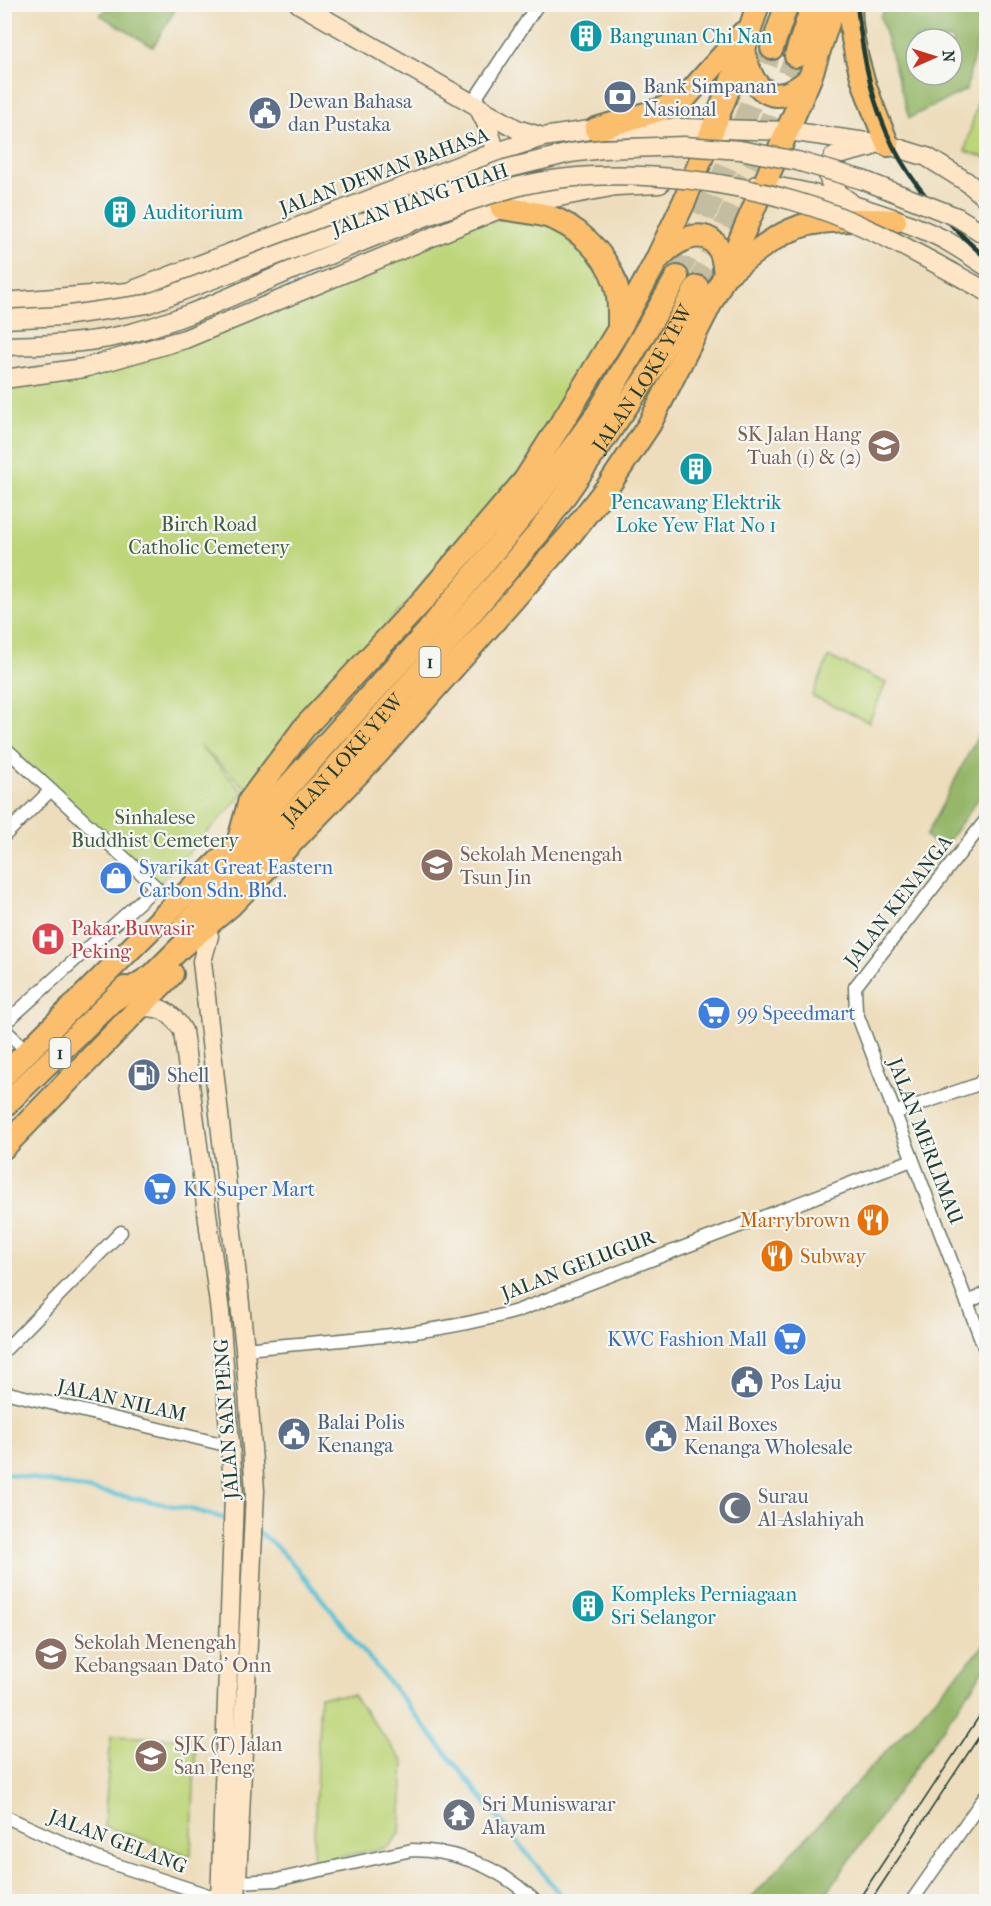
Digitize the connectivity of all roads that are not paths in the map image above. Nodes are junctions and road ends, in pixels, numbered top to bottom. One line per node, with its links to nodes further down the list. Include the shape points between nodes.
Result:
1 (299, 4): 12 (main road)
2 (538, 4): 12 (street)
3 (787, 4): 8 (highway)
4 (813, 4): 10 (highway)
5 (834, 4): 11 (highway)
6 (850, 4): 17 (highway, via 850,31 863,80)
7 (755, 14): 9 (highway); 14 (highway, via 685,98)
8 (772, 48)
9 (744, 49): 11 (highway, via 752,80 762,91 784,96); 13 (highway)
10 (796, 56)
11 (810, 78): 15 (highway)
12 (475, 104): 16 (main road, via 517,129); 18 (main road)
13 (713, 128): 14 (main road, JALAN DEWAN BAHASA); 15 (main road, JALAN DEWAN BAHASA); 19 (highway)
14 (596, 129): 16 (main road, JALAN DEWAN BAHASA)
15 (788, 131): 17 (main road); 20 (highway)
16 (543, 137): 18 (main road, JALAN DEWAN BAHASA)
17 (888, 145): 21 (main road, via 927,157); 23 (main road, via 834,156 827,167 828,182 834,191)
18 (496, 153): 30 (main road, JALAN DEWAN BAHASA, via 128,292)
19 (691, 185): 20 (main road); 22 (main road, via 616,186); 26 (highway)
20 (764, 185): 23 (main road); 28 (highway)
21 (987, 198)
22 (502, 208): 32 (highway, via 549,216 579,233 602,257 615,282 620,305); 34 (main road, via 185,339 84,368)
23 (859, 208): 24 (main road)
24 (895, 220): 27 (main road, via 944,239); 28 (highway, via 801,226 771,241)
25 (987, 235): 31 (main road, JALAN HANG TUAH, bridge, via 957,217 862,180 797,161 740,150 684,146 602,149 505,169 147,304 63,316)
26 (654, 265): 28 (highway, via 679,241 703,237 713,241 721,252); 32 (highway)
27 (987, 266)
28 (725, 275): 40 (highway, via 649,425 570,535 413,714)
29 (987, 291): 33 (main road, JALAN HANG TUAH, bridge, via 870,230 796,201 685,179 607,176 513,188 381,234 124,335 67,345)
30 (4, 302)
31 (4, 319)
32 (619, 329): 39 (highway, via 525,480 425,598 304,728 250,800)
33 (4, 345)
34 (4, 379)
35 (4, 747): 36 (street)
36 (51, 790): 38 (street); 45 (street, via 156,887)
37 (987, 820): 44 (street, JALAN KENANGA, via 855,987)
38 (4, 836)
39 (239, 841): 42 (highway, JALAN LOKE YEW / 1, via 428,631 528,509 687,282 651,371 541,530 326,779); 49 (highway, JALAN LOKE YEW / 1)
40 (231, 905): 41 (highway); 42 (highway, via 153,975)
41 (209, 936): 43 (highway); 47 (main road, JALAN SAN PENG, via 202,961)
42 (115, 999): 52 (highway, JALAN LOKE YEW / 1)
43 (139, 1008): 48 (main road, JALAN SAN PENG, via 152,1006 168,1012 183,1031); 54 (highway)
44 (856, 1011): 53 (street, JALAN MERLIMAU)
45 (4, 1024)
46 (4, 1029): 49 (street)
47 (211, 1041): 48 (main road, via 201,1025 193,1022); 60 (main road, JALAN SAN PENG)
48 (187, 1047): 59 (main road, JALAN SAN PENG)
49 (28, 1052): 51 (highway, JALAN LOKE YEW / 1)
50 (987, 1074): 53 (street, via 979,1084)
51 (4, 1076)
52 (4, 1106)
53 (894, 1113): 55 (street, JALAN MERLIMAU)
54 (4, 1146)
55 (912, 1160): 58 (street, JALAN MERLIMAU); 60 (street, JALAN GELUGUR, via 517,1311 468,1325 387,1337)
56 (117, 1237): 61 (street)
57 (987, 1293): 58 (street)
58 (968, 1303): 62 (street, JALAN MERLIMAU)
59 (220, 1312): 60 (main road, via 233,1338); 63 (main road, JALAN SAN PENG)
60 (245, 1349): 63 (main road, via 233,1363); 68 (main road, JALAN SAN PENG, via 255,1513)
61 (4, 1351)
62 (987, 1352)
63 (225, 1382): 65 (main road, JALAN SAN PENG)
64 (4, 1392): 65 (street, JALAN NILAM)
65 (230, 1446): 69 (main road, JALAN SAN PENG, via 234,1539)
66 (987, 1795): 71 (street)
67 (4, 1816): 69 (street, JALAN GELANG, via 99,1859)
68 (237, 1882): 69 (main road, JALAN SAN PENG); 70 (street, via 276,1880 412,1850 431,1850 484,1865 516,1883)
69 (225, 1901)
70 (536, 1902)
71 (911, 1902)

